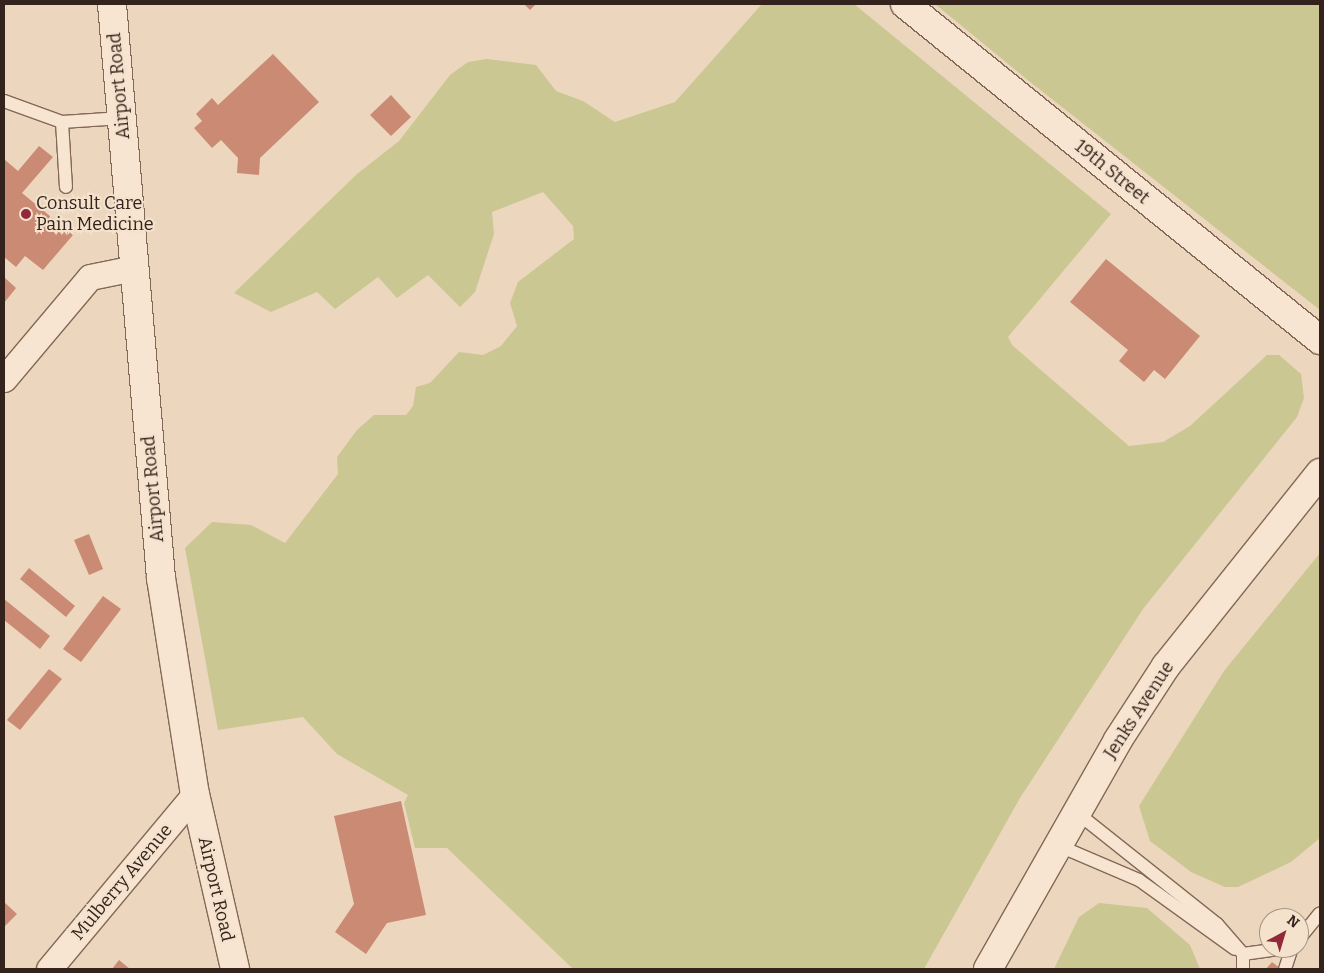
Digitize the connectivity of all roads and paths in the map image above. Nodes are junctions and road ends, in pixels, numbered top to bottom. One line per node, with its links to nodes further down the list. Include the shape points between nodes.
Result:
1 (112, 4): 4 (main road, Airport Road)
2 (905, 4): 8 (main road, 19th Street)
3 (4, 101): 5 (lane)
4 (122, 118): 5 (lane); 7 (main road, Airport Road)
5 (62, 122): 6 (lane)
6 (66, 187)
7 (134, 268): 9 (street, via 90,277); 11 (main road, Airport Road, via 161,578)
8 (1320, 340)
9 (4, 379)
10 (1320, 473): 12 (main road, Jenks Avenue, via 1166,666)
11 (195, 794): 18 (street, Mulberry Avenue); 19 (main road, Airport Road)
12 (1076, 812): 13 (main road, Jenks Avenue); 17 (lane, via 1217,924)
13 (1057, 845): 17 (lane, via 1140,880 1209,934); 20 (main road, Jenks Avenue)
14 (1320, 913): 15 (lane)
15 (1309, 927)
16 (1259, 952): 17 (lane)
17 (1243, 954): 21 (lane)
18 (49, 969)
19 (235, 969)
20 (988, 969)
21 (1243, 969)

